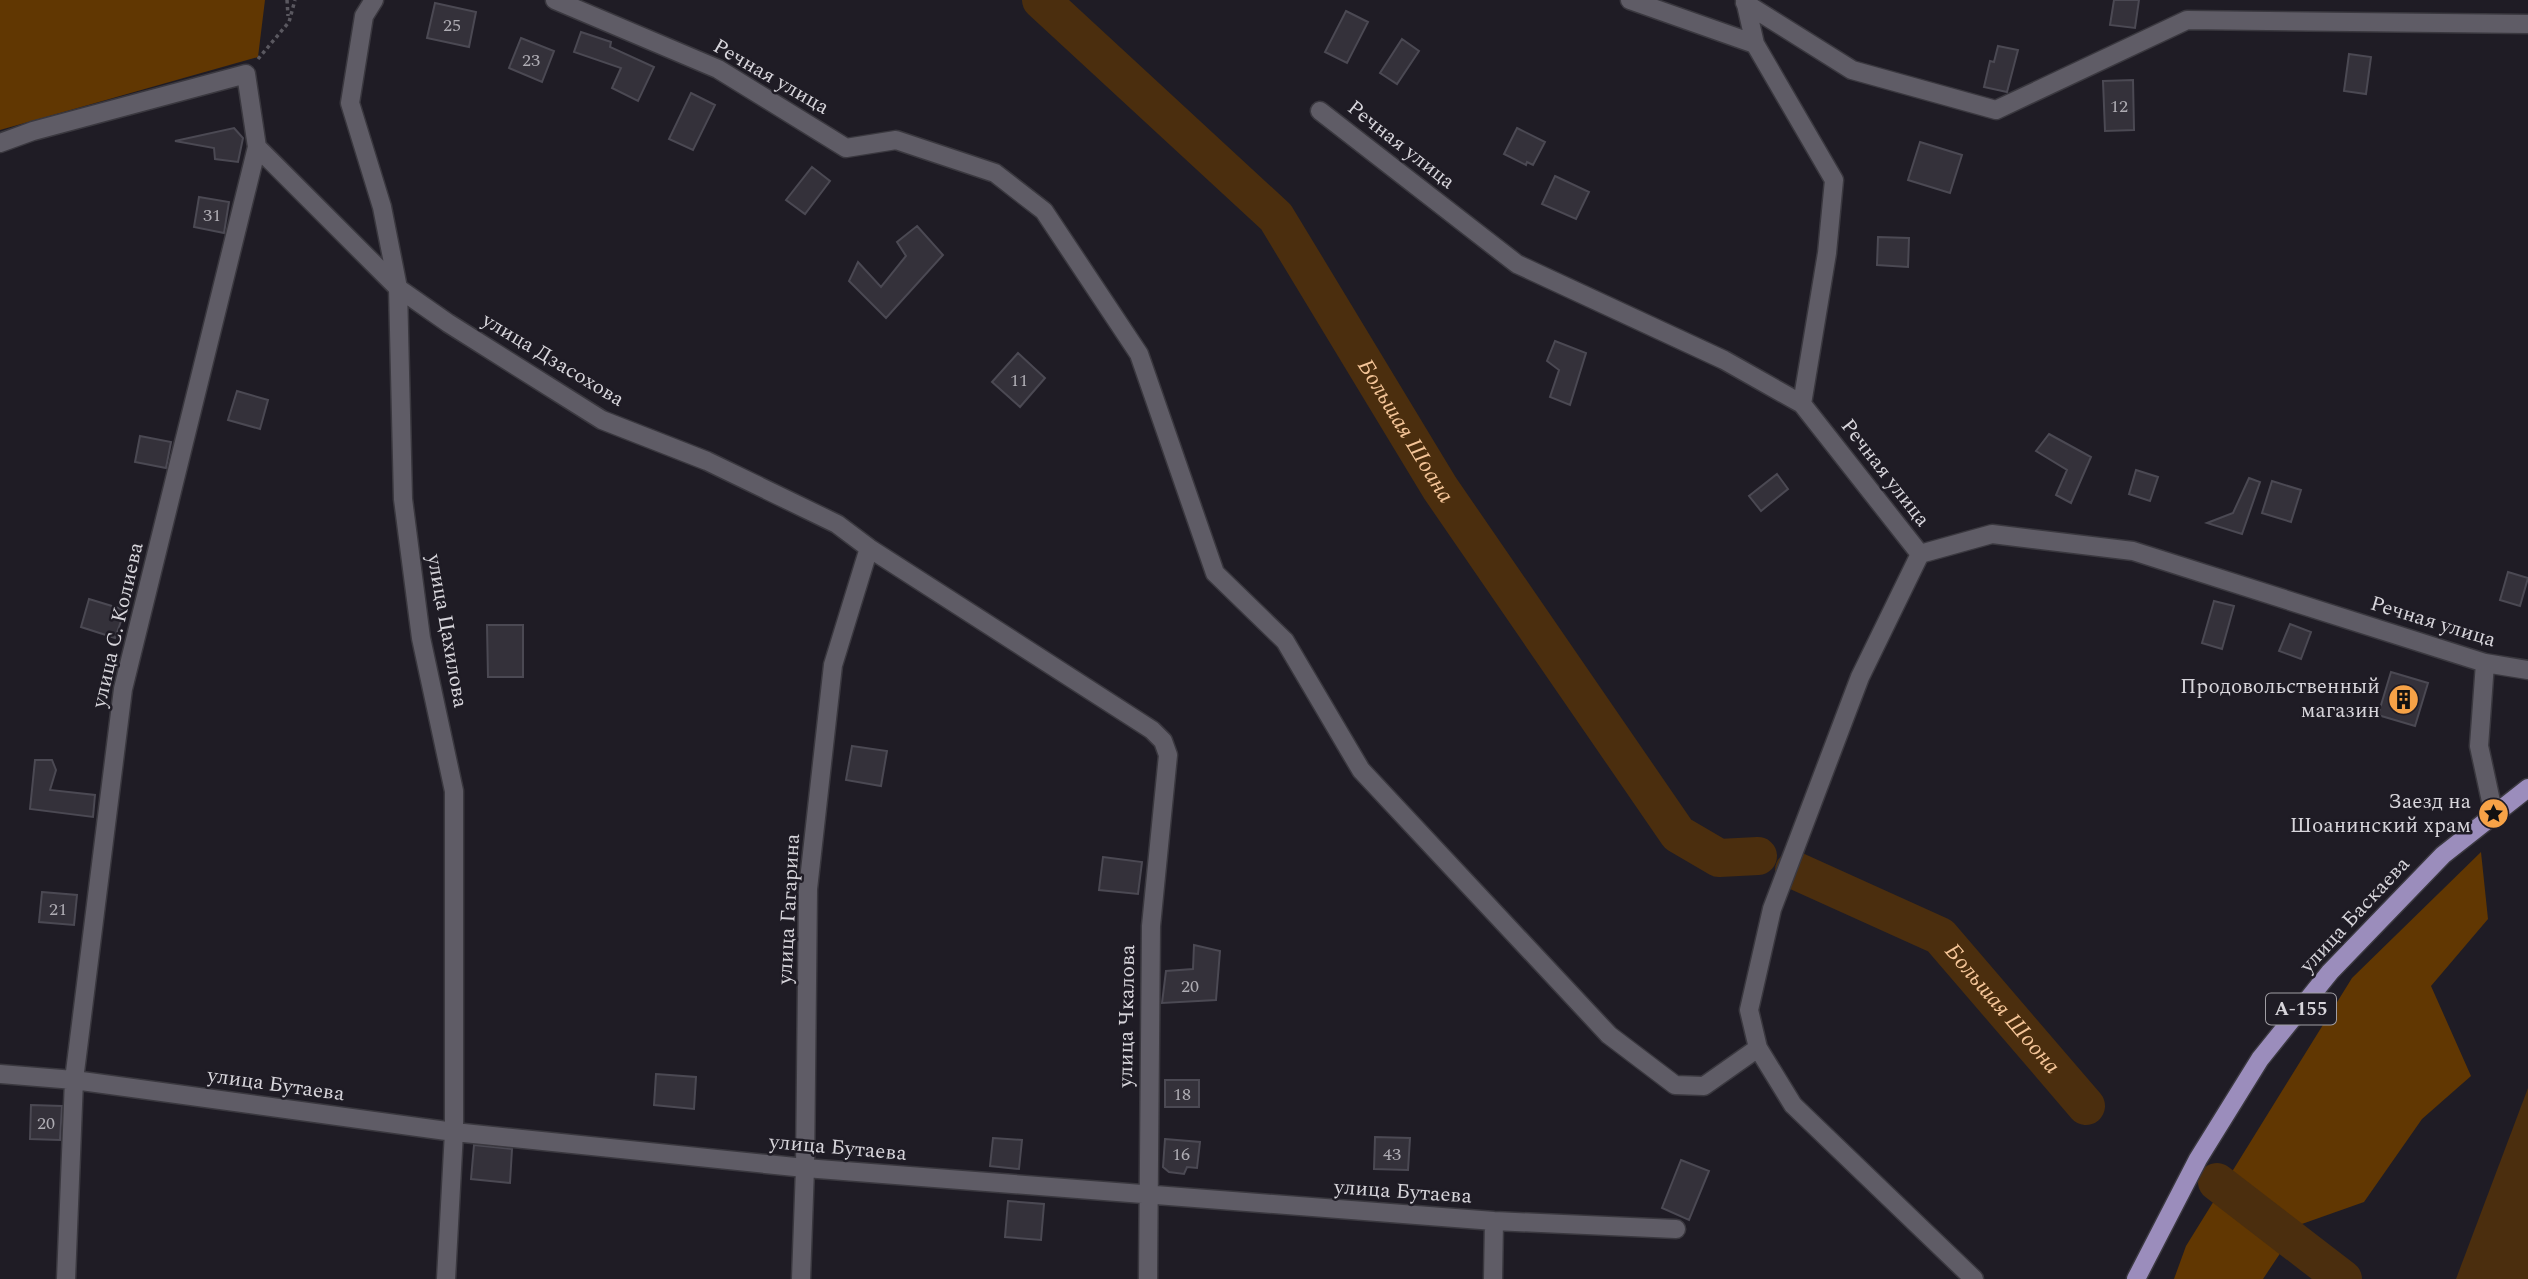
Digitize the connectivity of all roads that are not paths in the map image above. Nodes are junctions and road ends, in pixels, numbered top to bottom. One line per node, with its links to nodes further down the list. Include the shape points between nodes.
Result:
1 (374, 0): 10 (street, улица Цахилова, via 364,16 350,103 382,207)
2 (555, 0): 19 (street, Речная улица, via 718,69 846,148 896,141 995,173 1044,211 1139,354 1215,573 1285,641 1361,770 1609,1035 1675,1084 1704,1086)
3 (1630, 0): 6 (street)
4 (1745, 1): 5 (street, via 1852,70 1996,110 2187,20); 6 (street)
5 (2528, 23)
6 (1755, 44): 11 (street, via 1834,180)
7 (1320, 111): 11 (street, Речная улица, via 1517,264 1724,360)
8 (0, 143): 9 (street, улица С. Колиева, via 246,74)
9 (257, 147): 10 (street, улица Дзасохова); 21 (street, улица С. Колиева, via 123,689)
10 (398, 288): 12 (street, улица Дзасохова, via 602,420 707,461 837,524); 22 (street, улица Цахилова, via 403,499 421,638 454,791)
11 (1802, 404): 13 (street, Речная улица)
12 (869, 548): 16 (street, улица Дзасохова, via 1152,730); 23 (street, улица Гагарина, via 833,665 808,888)
13 (1920, 554): 14 (street, Речная улица, via 1992,534 2133,551); 19 (street, via 1860,677 1772,908 1749,1010)
14 (2485, 663): 15 (street, Речная улица); 18 (street, via 2479,746)
15 (2528, 670)
16 (1168, 755): 24 (street, улица Чкалова, via 1151,926)
17 (2528, 788): 18 (main road, улица Баскаева / А-155)
18 (2494, 815): 33 (main road, улица Баскаева / А-155, via 2443,855 2349,952 2260,1059 2198,1158)
19 (1758, 1048): 32 (street, via 1793,1105)
20 (0, 1074): 21 (street, улица Бутаева)
21 (74, 1080): 22 (street, улица Бутаева); 27 (street, улица С. Колиева)
22 (454, 1132): 23 (street, улица Бутаева); 28 (street, улица Цахилова)
23 (806, 1168): 24 (street, улица Бутаева); 29 (street, улица Гагарина)
24 (1147, 1195): 25 (street, улица Бутаева); 30 (street, улица Чкалова)
25 (1494, 1222): 26 (street, улица Бутаева); 31 (street)
26 (1676, 1229)
27 (66, 1279)
28 (446, 1279)
29 (801, 1279)
30 (1148, 1279)
31 (1493, 1279)
32 (1975, 1279)
33 (2136, 1279)

